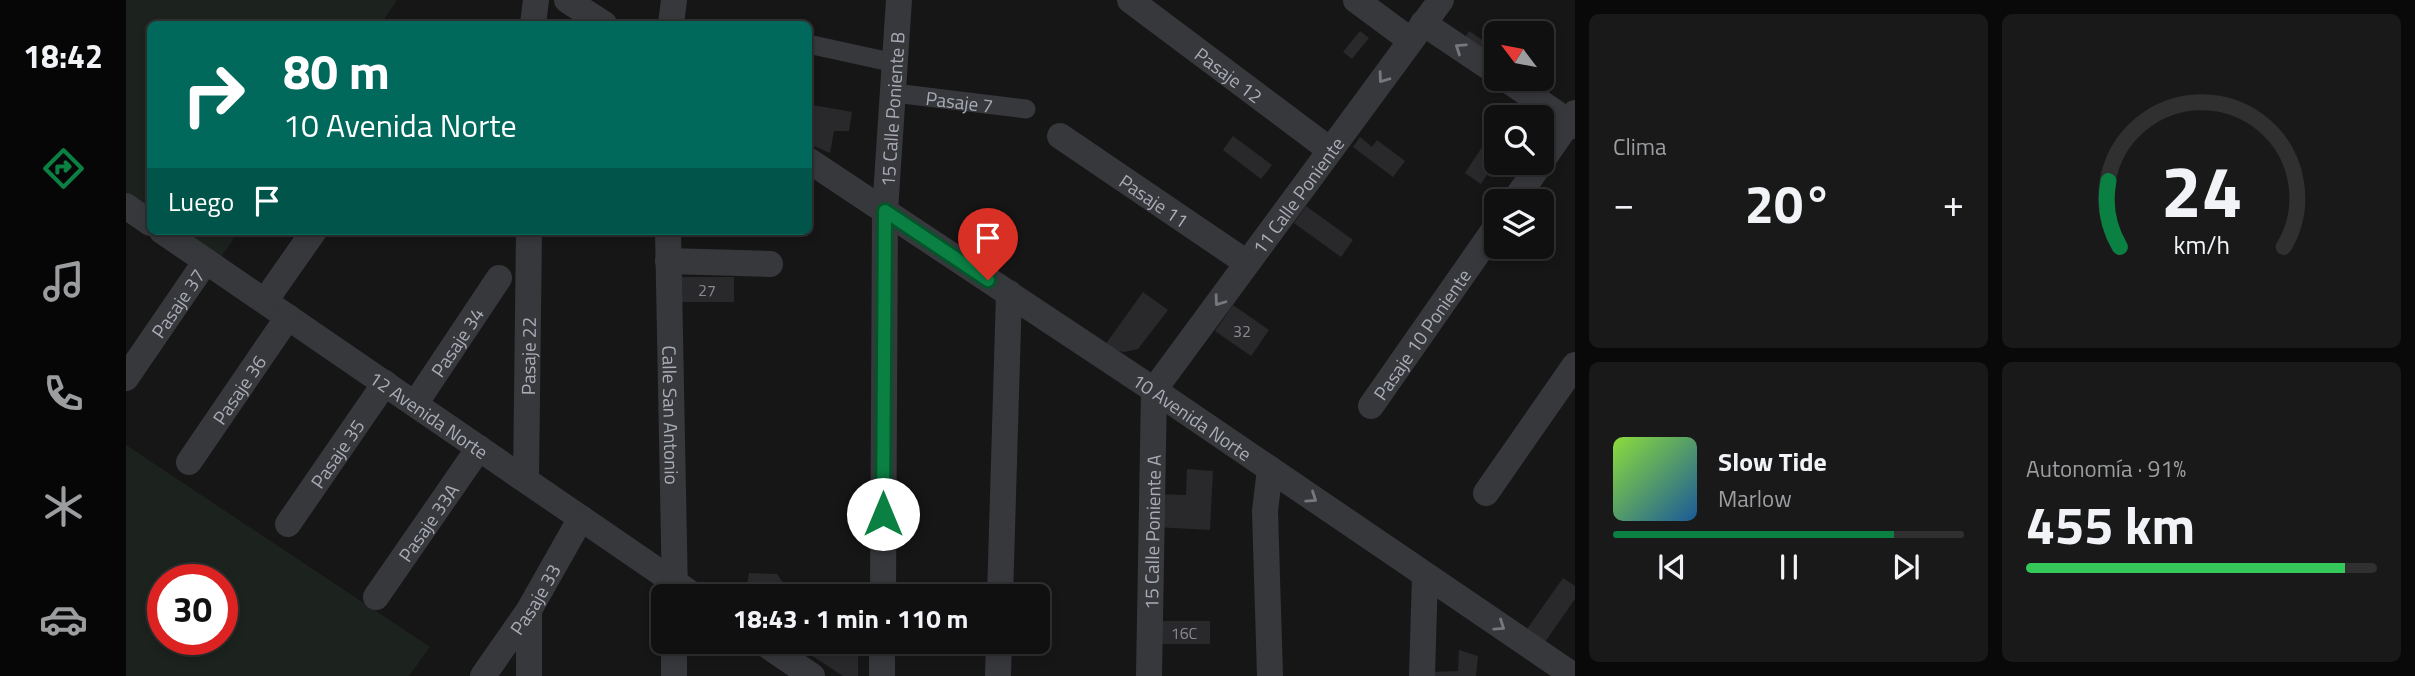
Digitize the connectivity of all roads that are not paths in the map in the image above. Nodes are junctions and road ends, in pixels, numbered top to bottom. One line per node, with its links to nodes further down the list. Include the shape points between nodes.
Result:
1 (536, 0): 8 (street)
2 (567, 0): 9 (street)
3 (674, 0): 10 (street)
4 (899, 0): 13 (street, 15 Calle Poniente B)
5 (1130, 0): 21 (street, Pasaje 12)
6 (1356, 0): 11 (street)
7 (1441, 0): 11 (street, 11 Calle Poniente)
8 (533, 21)
9 (599, 21)
10 (671, 21)
11 (1417, 32): 14 (street, one-way to 11); 21 (street, 11 Calle Poniente, one-way to 21)
12 (812, 45): 13 (street)
13 (895, 63): 16 (street, 15 Calle Poniente B)
14 (1484, 66)
15 (1526, 91): 18 (street)
16 (894, 93): 17 (street, Pasaje 7); 24 (street, 15 Calle Poniente B)
17 (1026, 109)
18 (1573, 120): 20 (street)
19 (1060, 136): 33 (street, Pasaje 11)
20 (1554, 145)
21 (1330, 150): 33 (street, 11 Calle Poniente)
22 (812, 163): 24 (street, 10 Avenida Norte)
23 (126, 206): 25 (street)
24 (885, 211): 36 (street, 10 Avenida Norte); 55 (street, 15 Calle Poniente B)
25 (147, 221)
26 (168, 235): 31 (street, 12 Avenida Norte)
27 (311, 235): 37 (street)
28 (529, 235): 48 (street, Pasaje 22)
29 (668, 235): 32 (street, Calle San Antonio)
30 (1484, 244): 44 (street, Pasaje 10 Poniente)
31 (206, 261): 37 (street, 12 Avenida Norte); 40 (street, Pasaje 37)
32 (668, 261): 34 (street); 54 (street, Calle San Antonio)
33 (1247, 263): 42 (street, 11 Calle Poniente, one-way to 42)
34 (770, 264)
35 (499, 278): 43 (street, Pasaje 34)
36 (1009, 293): 42 (street, 10 Avenida Norte); 56 (street)
37 (265, 301): 38 (street, 12 Avenida Norte)
38 (288, 317): 41 (street, 12 Avenida Norte); 46 (street, Pasaje 36)
39 (1575, 365): 49 (street)
40 (126, 378)
41 (385, 383): 43 (street, 12 Avenida Norte); 51 (street, Pasaje 35)
42 (1154, 390): 47 (street, 10 Avenida Norte); 69 (street, 15 Calle Poniente A)
43 (415, 404): 45 (street, 12 Avenida Norte)
44 (1371, 407)
45 (479, 448): 48 (street, 12 Avenida Norte); 57 (street, Pasaje 33A)
46 (189, 462)
47 (1270, 469): 52 (street, 10 Avenida Norte, one-way to 52); 70 (street, via 1265,511)
48 (526, 480): 50 (street, 12 Avenida Norte)
49 (1486, 493)
50 (581, 518): 53 (street, 12 Avenida Norte); 58 (street, Pasaje 33)
51 (288, 524)
52 (1425, 575): 71 (street); 72 (street, 10 Avenida Norte, one-way to 72)
53 (671, 584)
54 (682, 584)
55 (883, 584)
56 (1000, 584)
57 (376, 597)
58 (528, 610): 63 (street, Pasaje 33); 64 (street)
59 (674, 654): 65 (street)
60 (780, 654): 66 (street)
61 (882, 654): 67 (street)
62 (999, 654): 68 (street)
63 (483, 676)
64 (529, 676)
65 (674, 676)
66 (812, 676)
67 (882, 676)
68 (998, 676)
69 (1149, 676)
70 (1270, 676)
71 (1422, 676)
72 (1574, 676)

